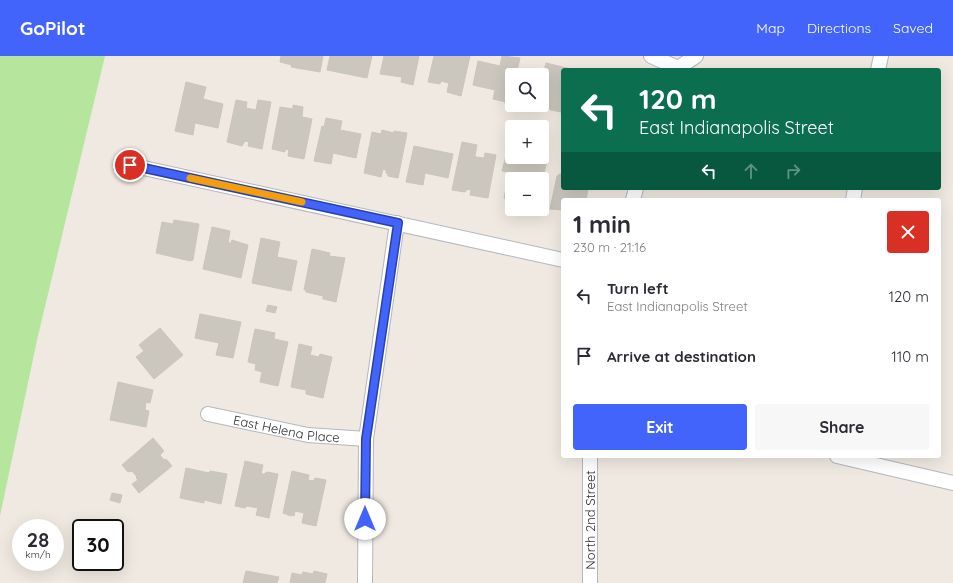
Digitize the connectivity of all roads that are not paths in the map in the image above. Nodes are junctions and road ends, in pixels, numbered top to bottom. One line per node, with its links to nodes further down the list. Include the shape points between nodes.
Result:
1 (651, 56): 4 (street)
2 (696, 56): 5 (street)
3 (881, 56): 6 (street)
4 (675, 68)
5 (678, 68)
6 (878, 68)
7 (130, 165): 8 (street)
8 (398, 223): 9 (street); 11 (street)
9 (561, 260)
10 (208, 414): 11 (street, East Helena Place, via 308,436)
11 (366, 439): 15 (street)
12 (590, 458): 16 (street, North 2nd Street)
13 (846, 458): 14 (street)
14 (953, 483)
15 (365, 583)
16 (590, 583)

